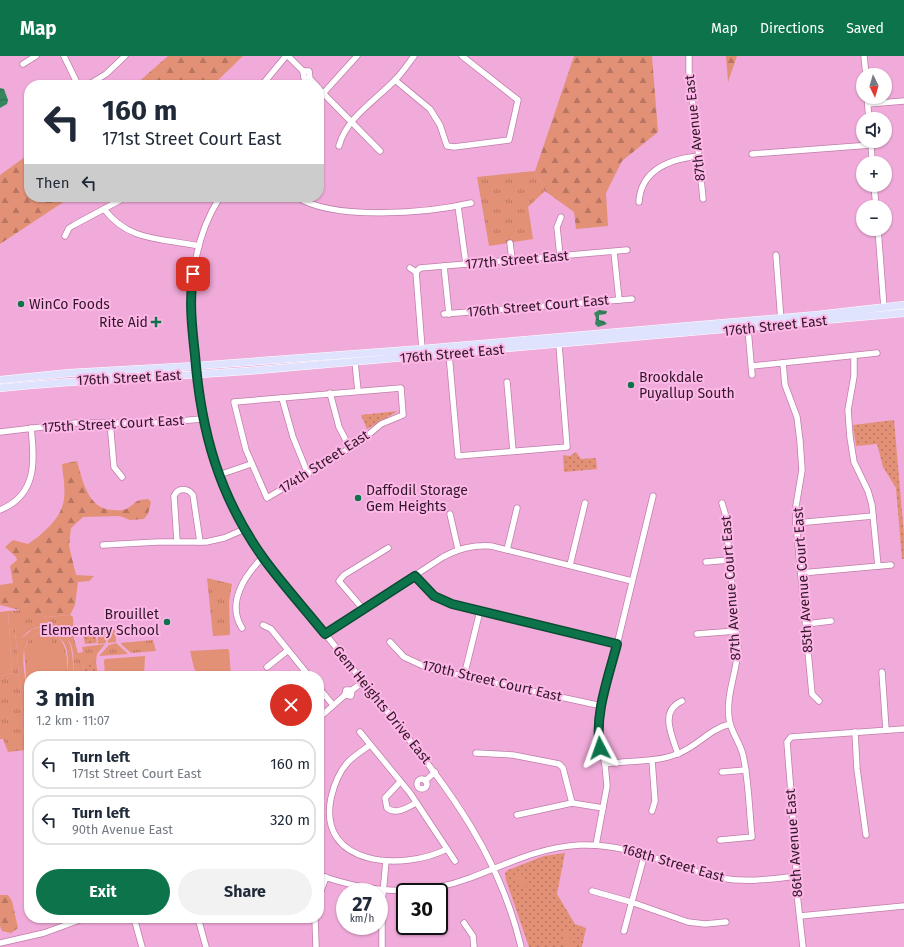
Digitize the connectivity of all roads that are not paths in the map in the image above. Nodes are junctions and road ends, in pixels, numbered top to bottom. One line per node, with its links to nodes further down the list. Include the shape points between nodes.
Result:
1 (36, 56): 10 (street)
2 (64, 56): 12 (street)
3 (125, 56): 13 (street)
4 (287, 56): 14 (street); 15 (street, via 303,71 309,71)
5 (357, 56): 17 (street)
6 (414, 56): 16 (street)
7 (462, 56): 16 (street, via 518,100 509,140 447,146 440,125 430,109)
8 (689, 56): 28 (street, 87th Avenue East, via 689,78)
9 (864, 56): 11 (street)
10 (23, 64)
11 (865, 68)
12 (76, 80)
13 (96, 80)
14 (266, 80)
15 (311, 80)
16 (395, 80): 23 (street)
17 (324, 93)
18 (324, 99): 23 (street)
19 (904, 101): 20 (street)
20 (892, 102)
21 (868, 104): 22 (street)
22 (869, 112)
23 (351, 123): 25 (street, via 343,134); 26 (street)
24 (856, 144): 27 (street)
25 (339, 146)
26 (380, 151)
27 (752, 154)
28 (699, 156): 29 (street, 87th Avenue East); 33 (street, via 674,160 655,170 642,185)
29 (702, 199)
30 (117, 202): 36 (street)
31 (217, 202): 41 (street, Gem Heights Drive East)
32 (307, 202): 35 (street, via 319,208 399,213)
33 (639, 202)
34 (470, 204): 35 (street)
35 (458, 206): 47 (street)
36 (104, 209): 38 (street, via 69,228); 41 (street, via 116,223 129,232)
37 (561, 217): 45 (street, via 556,227)
38 (65, 236)
39 (879, 236): 54 (street)
40 (510, 243): 46 (street)
41 (198, 246): 68 (street, Gem Heights Drive East, via 191,301)
42 (627, 250): 43 (street, 177th Street East)
43 (614, 252): 45 (street, 177th Street East); 52 (street)
44 (776, 255): 56 (street)
45 (560, 256): 46 (street, 177th Street East)
46 (512, 260): 47 (street, 177th Street East)
47 (466, 264): 48 (street, 177th Street East)
48 (444, 266): 50 (street, 177th Street East, via 420,268); 52 (street, 176th Street Court East, via 446,314)
49 (410, 268): 50 (street)
50 (416, 272): 61 (street)
51 (632, 299): 52 (street, 176th Street Court East)
52 (619, 300)
53 (904, 305): 54 (main road, 176th Street East)
54 (884, 308): 56 (main road, 176th Street East)
55 (904, 313): 57 (main road, 176th Street East)
56 (780, 320): 57 (main road, via 757,323); 58 (main road, 176th Street East)
57 (748, 329): 60 (main road, 176th Street East); 69 (street)
58 (618, 332): 59 (main road, 176th Street East); 60 (main road, via 616,337 577,340)
59 (522, 340): 61 (main road, 176th Street East); 63 (main road, via 499,346 452,350)
60 (560, 345): 63 (main road, 176th Street East); 83 (street, via 567,447)
61 (422, 349): 65 (main road, via 420,353); 68 (main road, 176th Street East)
62 (877, 353): 64 (street)
63 (449, 354): 65 (main road, 176th Street East); 83 (street, via 458,456)
64 (854, 356): 67 (street); 94 (street, via 854,376 848,410 851,443 854,462 870,499)
65 (375, 360): 66 (main road, 176th Street East)
66 (355, 362): 71 (main road, 176th Street East); 75 (street)
67 (783, 363): 69 (street); 95 (street, 85th Avenue Court East, via 785,385 797,417 800,441 802,470)
68 (195, 366): 71 (street, Gem Heights Drive East); 72 (main road, 176th Street East, via 69,373)
69 (752, 366): 70 (street)
70 (752, 374)
71 (196, 375): 74 (main road, 176th Street East, via 64,381); 78 (street, Gem Heights Drive East)
72 (0, 380)
73 (507, 382): 83 (street)
74 (0, 388)
75 (358, 391): 76 (street); 82 (street, 174th Street East, via 401,388 403,415 381,424)
76 (330, 394): 77 (street); 82 (street, via 338,422)
77 (282, 398): 84 (street, via 234,402); 85 (street, via 292,437)
78 (202, 419): 79 (street, 175th Street Court East, via 154,423); 86 (street, Gem Heights Drive East)
79 (110, 422): 80 (street, 175th Street Court East); 87 (street, via 114,467)
80 (31, 428): 81 (street, 175th Street Court East); 92 (street, via 34,466 30,481 19,498)
81 (0, 432)
82 (350, 448): 85 (street, 174th Street East)
83 (513, 451)
84 (251, 464): 85 (street, 174th Street East, via 267,498); 86 (street)
85 (308, 474)
86 (219, 475): 96 (street, Gem Heights Drive East)
87 (122, 477)
88 (653, 496): 111 (street)
89 (585, 503): 106 (street)
90 (722, 503): 104 (street, 87th Avenue Court East)
91 (517, 508): 102 (street)
92 (0, 510)
93 (450, 514): 101 (street)
94 (873, 516): 95 (street); 108 (street)
95 (796, 523): 109 (street, 85th Avenue Court East)
96 (245, 529): 98 (street, via 216,540); 103 (street, Gem Heights Drive East)
97 (177, 541): 98 (street); 98 (street, via 174,496 184,489 193,495); 99 (street)
98 (200, 542)
99 (103, 546)
100 (388, 548): 112 (street, via 344,575 339,581)
101 (458, 549): 102 (street, via 482,545); 110 (street)
102 (507, 550): 106 (street)
103 (263, 557): 117 (street, via 250,569 239,592 237,613); 119 (street, Gem Heights Drive East)
104 (729, 560): 105 (street); 118 (street, 87th Avenue Court East)
105 (706, 562)
106 (570, 565): 111 (street)
107 (891, 565): 108 (street)
108 (878, 566): 109 (street)
109 (801, 573): 115 (street, 85th Avenue Court East)
110 (415, 576): 112 (street); 113 (street, via 434,596 452,604)
111 (632, 581): 122 (street)
112 (363, 609): 119 (street)
113 (480, 611): 122 (street); 127 (street)
114 (831, 621): 115 (street)
115 (806, 624): 131 (street, 85th Avenue Court East, via 812,694)
116 (262, 625): 123 (street, via 270,629)
117 (242, 628)
118 (736, 631): 120 (street); 135 (street, 87th Avenue Court East, via 737,665 729,700)
119 (325, 634): 128 (street, Gem Heights Drive East)
120 (697, 634)
121 (390, 642): 127 (street, 170th Street Court East, via 404,657 423,667)
122 (617, 644): 133 (street)
123 (288, 651): 124 (street); 125 (street)
124 (267, 668)
125 (305, 671)
126 (882, 672): 137 (street)
127 (464, 676): 133 (street, 170th Street Court East)
128 (363, 682): 132 (street, via 352,690 346,690 345,695); 146 (street, Gem Heights Drive East)
129 (324, 694): 132 (street)
130 (682, 701): 142 (street, via 673,706 668,718)
131 (819, 701)
132 (333, 705): 134 (street)
133 (602, 706): 144 (street, via 598,736)
134 (324, 713)
135 (730, 724): 142 (street, via 716,728 692,747); 145 (street, 87th Avenue Court East)
136 (904, 729): 137 (street)
137 (886, 730): 139 (street)
138 (360, 732): 140 (street)
139 (855, 732): 155 (street); 163 (street, 86th Avenue East, via 789,739 786,748)
140 (370, 745): 148 (street); 160 (street, via 349,761 339,774 333,790 330,814 334,833 344,846 361,856)
141 (476, 752): 151 (street, via 513,755 559,764 563,768)
142 (678, 754): 143 (street)
143 (652, 760): 144 (street); 153 (street, via 655,801)
144 (605, 764): 152 (street, via 607,786)
145 (746, 770): 147 (street); 156 (street, 87th Avenue Court East, via 752,837)
146 (435, 772): 149 (street, via 425,781 418,780 418,787); 162 (street, Gem Heights Drive East, via 474,829)
147 (722, 772)
148 (400, 782): 149 (street); 150 (street, via 385,798 387,808 395,811 404,810)
149 (410, 794): 150 (street)
150 (416, 803): 158 (street)
151 (572, 803): 152 (street); 154 (street)
152 (604, 808): 157 (street)
153 (652, 811)
154 (517, 816)
155 (866, 835)
156 (720, 840)
157 (596, 845): 159 (street, 168th Street East); 162 (street, 168th Street East, via 551,849)
158 (446, 849): 160 (street, via 417,860); 161 (street)
159 (645, 853): 163 (street, 168th Street East, via 721,878 747,880); 170 (street)
160 (386, 861): 167 (street)
161 (455, 861)
162 (494, 868): 168 (street, 168th Street East, via 438,888); 187 (street, Gem Heights Drive East)
163 (796, 876): 172 (street, 86th Avenue East)
164 (326, 877): 165 (street); 166 (street, 168th Street East)
165 (324, 882)
166 (346, 883)
167 (384, 883)
168 (388, 890)
169 (592, 891): 170 (street)
170 (631, 902): 173 (street, via 688,922); 179 (street)
171 (904, 906): 172 (street)
172 (800, 916): 188 (street, 86th Avenue East)
173 (726, 922)
174 (71, 923): 181 (street)
175 (135, 923): 182 (street)
176 (199, 923): 183 (street)
177 (315, 923): 184 (street)
178 (464, 923): 186 (street, via 473,936)
179 (624, 931)
180 (382, 935): 185 (street)
181 (0, 944)
182 (142, 947)
183 (206, 947)
184 (316, 947)
185 (382, 947)
186 (474, 947)
187 (521, 947)
188 (802, 947)

